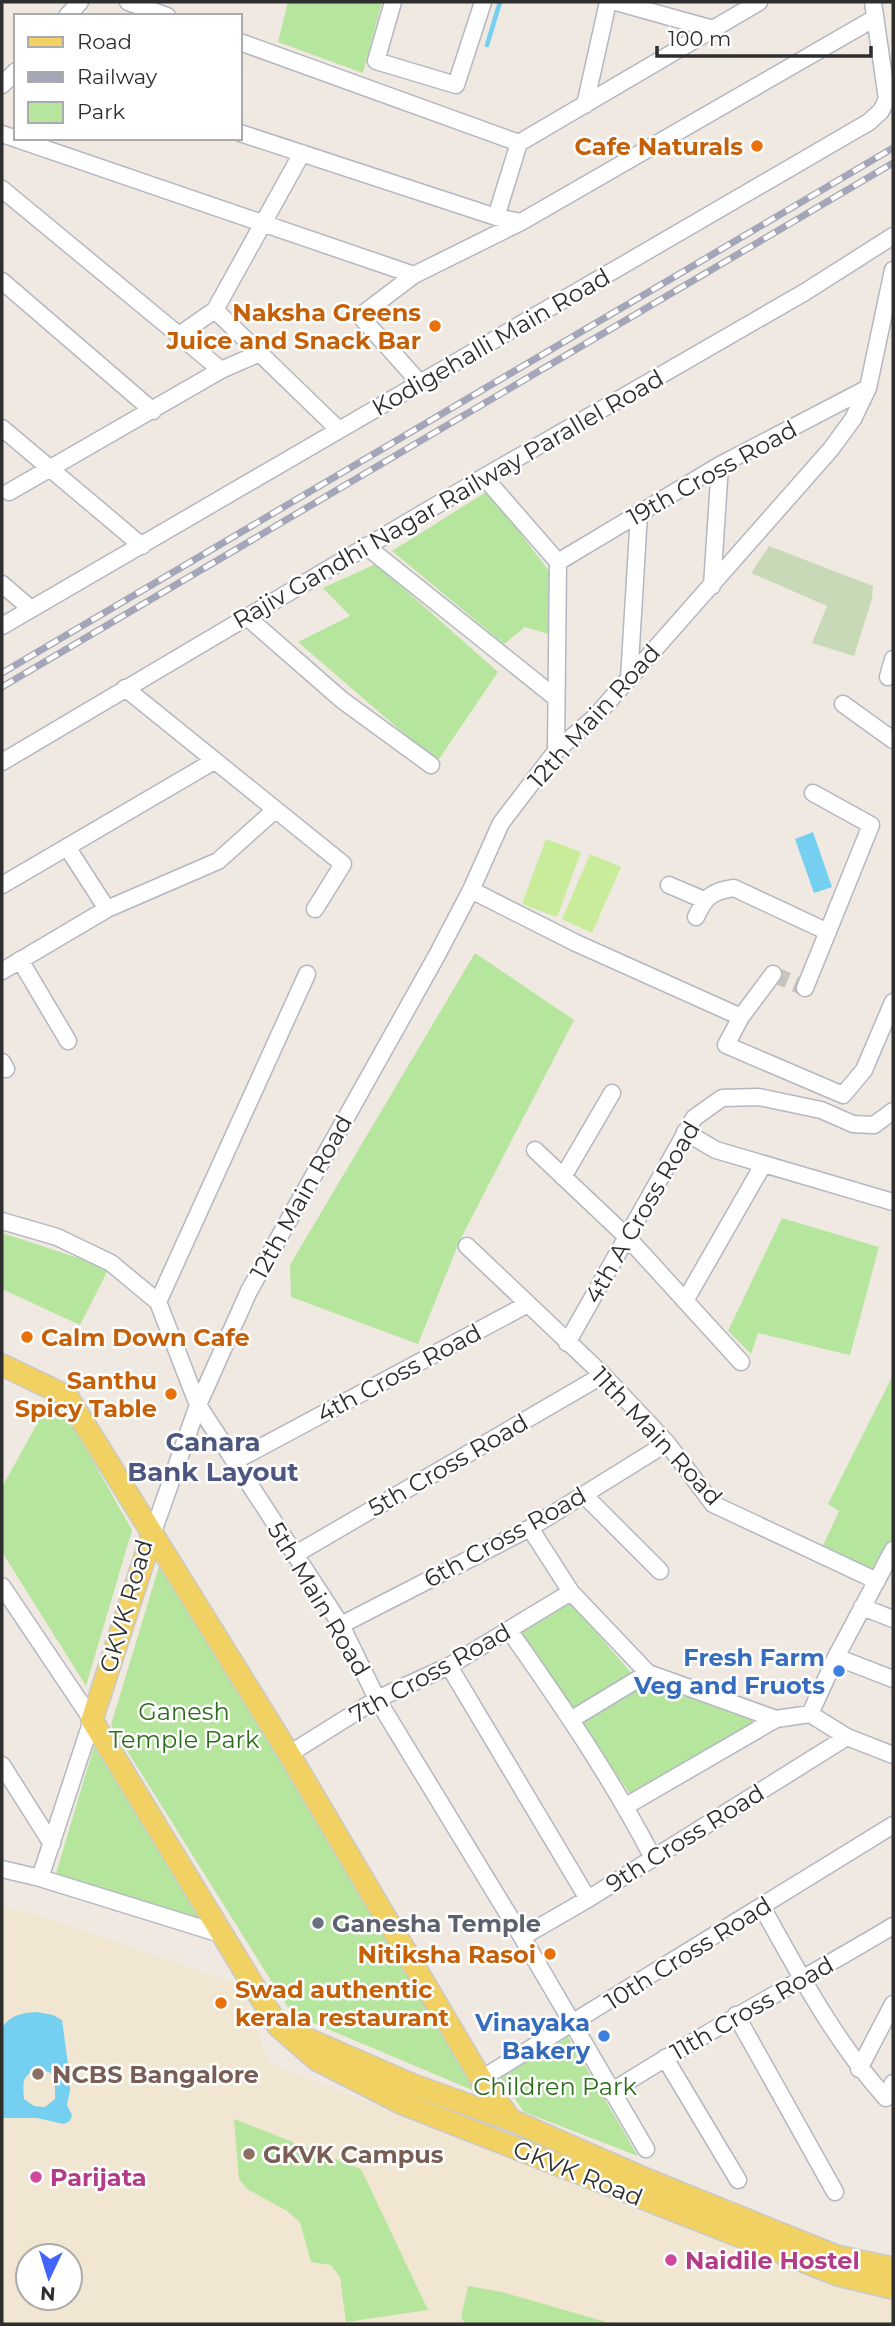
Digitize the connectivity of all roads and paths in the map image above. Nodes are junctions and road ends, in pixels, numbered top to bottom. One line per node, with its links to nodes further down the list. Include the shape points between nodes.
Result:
1 (128, 2): 8 (street)
2 (393, 2): 11 (street, via 376,61)
3 (483, 2): 11 (street, via 456,85)
4 (608, 2): 13 (street)
5 (616, 2): 9 (street)
6 (759, 2): 9 (street)
7 (874, 10): 20 (street); 30 (street, Kodigehalli Main Road, via 887,99 869,122)
8 (161, 14)
9 (713, 29): 13 (street)
10 (242, 43): 12 (street)
11 (427, 76): 12 (street)
12 (415, 105): 16 (street)
13 (585, 105): 16 (street)
14 (242, 134): 17 (street)
15 (19, 140): 21 (street)
16 (519, 143): 19 (street)
17 (302, 153): 19 (street); 21 (street)
18 (2, 189): 27 (street)
19 (496, 217): 20 (street)
20 (521, 222): 24 (street)
21 (264, 224): 24 (street); 26 (street)
22 (893, 236): 37 (street, Rajiv Gandhi Nagar Railway Parallel Road)
23 (893, 270): 31 (street, 12th Main Road)
24 (414, 275): 30 (street, via 360,316)
25 (2, 281): 32 (street)
26 (215, 310): 27 (street); 28 (street)
27 (179, 335): 29 (street)
28 (260, 353): 29 (street); 34 (street)
29 (221, 370): 32 (street)
30 (420, 383): 34 (street, Kodigehalli Main Road)
31 (868, 388): 35 (street, 19th Cross Road); 44 (street, 12th Main Road, via 831,449)
32 (153, 411): 36 (street)
33 (2, 428): 36 (street)
34 (339, 430): 40 (street, Kodigehalli Main Road)
35 (720, 464): 39 (street, 19th Cross Road); 44 (street)
36 (51, 468): 38 (street); 40 (street)
37 (484, 477): 41 (street, Rajiv Gandhi Nagar Railway Parallel Road); 42 (street)
38 (4, 492)
39 (639, 513): 42 (street, 19th Cross Road); 50 (street)
40 (142, 546): 45 (street, Kodigehalli Main Road)
41 (366, 546): 46 (street, Rajiv Gandhi Nagar Railway Parallel Road); 52 (street)
42 (558, 562): 52 (street)
43 (2, 584): 45 (street)
44 (712, 586): 50 (street, 12th Main Road)
45 (31, 609): 47 (street, Kodigehalli Main Road)
46 (247, 617): 51 (street, Rajiv Gandhi Nagar Railway Parallel Road); 58 (street, via 342,700)
47 (2, 626)
48 (893, 659): 49 (street)
49 (888, 677)
50 (629, 679): 55 (street, 12th Main Road)
51 (125, 688): 56 (street); 57 (street, Rajiv Gandhi Nagar Railway Parallel Road)
52 (556, 698): 55 (street)
53 (843, 704): 54 (street)
54 (893, 740)
55 (556, 751): 64 (street, 12th Main Road, via 501,823)
56 (214, 761): 60 (street); 61 (street)
57 (2, 762)
58 (431, 765)
59 (813, 793): 69 (street, via 871,825)
60 (275, 810): 66 (street, via 218,861); 67 (street, via 343,864)
61 (67, 847): 62 (street); 66 (street)
62 (2, 885)
63 (669, 885): 65 (street)
64 (471, 890): 76 (street); 95 (street, 12th Main Road, via 248,1291)
65 (704, 900): 68 (street); 69 (street, via 734,888)
66 (107, 909): 70 (street)
67 (315, 909)
68 (696, 918)
69 (828, 932): 74 (street)
70 (20, 960): 71 (street); 77 (street)
71 (2, 971)
72 (307, 974): 89 (street)
73 (773, 974): 76 (street)
74 (805, 988)
75 (893, 1002): 76 (street, via 864,1070 843,1096 726,1045)
76 (741, 1017)
77 (68, 1041)
78 (612, 1093): 83 (street)
79 (893, 1111): 80 (street, 4th A Cross Road, via 874,1125 853,1124 821,1110 760,1097 722,1098 694,1118)
80 (685, 1132): 82 (street, via 716,1150); 86 (street, 4th A Cross Road)
81 (535, 1150): 83 (street)
82 (763, 1165): 84 (street); 88 (street)
83 (563, 1177): 86 (street)
84 (893, 1202)
85 (2, 1221): 89 (street, via 57,1237 111,1263)
86 (627, 1237): 88 (street); 91 (street, 4th A Cross Road)
87 (467, 1247): 90 (street, 11th Main Road)
88 (685, 1301): 92 (street)
89 (158, 1302): 95 (street, 5th Main Road)
90 (526, 1305): 91 (street, 11th Main Road); 97 (street, 4th Cross Road)
91 (567, 1343): 94 (street, 11th Main Road)
92 (741, 1362)
93 (2, 1365): 100 (main road, GKVK Road, via 67,1396)
94 (603, 1375): 96 (street, 11th Main Road); 102 (street, 5th Cross Road)
95 (198, 1405): 97 (street, 5th Main Road); 100 (street, 12th Main Road)
96 (667, 1443): 98 (street, 6th Cross Road); 104 (street, 11th Main Road, via 713,1504)
97 (234, 1461): 102 (street, 5th Main Road)
98 (584, 1495): 99 (street, 6th Cross Road); 103 (street)
99 (530, 1528): 106 (street); 109 (street, 6th Cross Road)
100 (152, 1535): 119 (main road, GKVK Road); 121 (main road)
101 (893, 1553): 104 (street)
102 (294, 1555): 109 (street, 5th Main Road)
103 (660, 1571)
104 (877, 1581): 107 (street)
105 (2, 1586): 119 (street)
106 (571, 1592): 110 (street, 7th Cross Road); 113 (street)
107 (862, 1607): 108 (street); 111 (street)
108 (893, 1619)
109 (341, 1625): 115 (street, 5th Main Road)
110 (509, 1630): 112 (street, 7th Cross Road); 117 (street)
111 (836, 1657): 114 (street); 116 (street)
112 (449, 1665): 115 (street, 7th Cross Road); 130 (street)
113 (648, 1673): 117 (street); 118 (street)
114 (893, 1679)
115 (377, 1699): 121 (street, 7th Cross Road); 134 (street, 5th Main Road)
116 (810, 1714): 118 (street); 120 (street)
117 (572, 1719): 124 (street)
118 (776, 1719): 124 (street)
119 (92, 1720): 126 (street); 133 (main road, GKVK Road)
120 (847, 1737): 122 (street); 127 (street, 9th Cross Road)
121 (289, 1754): 142 (main road)
122 (893, 1755)
123 (2, 1765): 126 (street)
124 (626, 1806): 127 (street)
125 (893, 1825): 131 (street, 10th Cross Road)
126 (52, 1844): 129 (street)
127 (653, 1858): 130 (street, 9th Cross Road)
128 (2, 1869): 129 (street)
129 (40, 1878): 133 (street)
130 (587, 1899): 134 (street, 9th Cross Road)
131 (762, 1907): 135 (street); 138 (street, 10th Cross Road)
132 (893, 1926): 135 (street, 11th Cross Road)
133 (223, 1935): 139 (main road, GKVK Road)
134 (522, 1937): 138 (street, 5th Main Road)
135 (802, 1980): 137 (street, 11th Cross Road); 141 (street)
136 (893, 2004): 141 (street)
137 (736, 2015): 140 (street, 11th Cross Road); 150 (street)
138 (573, 2023): 142 (street, 10th Cross Road); 144 (street, 5th Main Road)
139 (278, 2026): 145 (main road, GKVK Road, via 413,2085); 148 (main road, GKVK Road, via 317,2060 401,2103)
140 (665, 2057): 144 (street, 11th Cross Road); 149 (street)
141 (859, 2069): 143 (street, via 886,2098)
142 (481, 2079): 145 (main road)
143 (893, 2083)
144 (611, 2092): 147 (street, 5th Main Road)
145 (511, 2120): 146 (main road, GKVK Road)
146 (536, 2131): 148 (main road); 151 (main road, GKVK Road, via 836,2256)
147 (646, 2149)
148 (527, 2153): 152 (main road, GKVK Road, via 838,2275)
149 (738, 2180)
150 (835, 2192)
151 (893, 2268)
152 (893, 2288)

